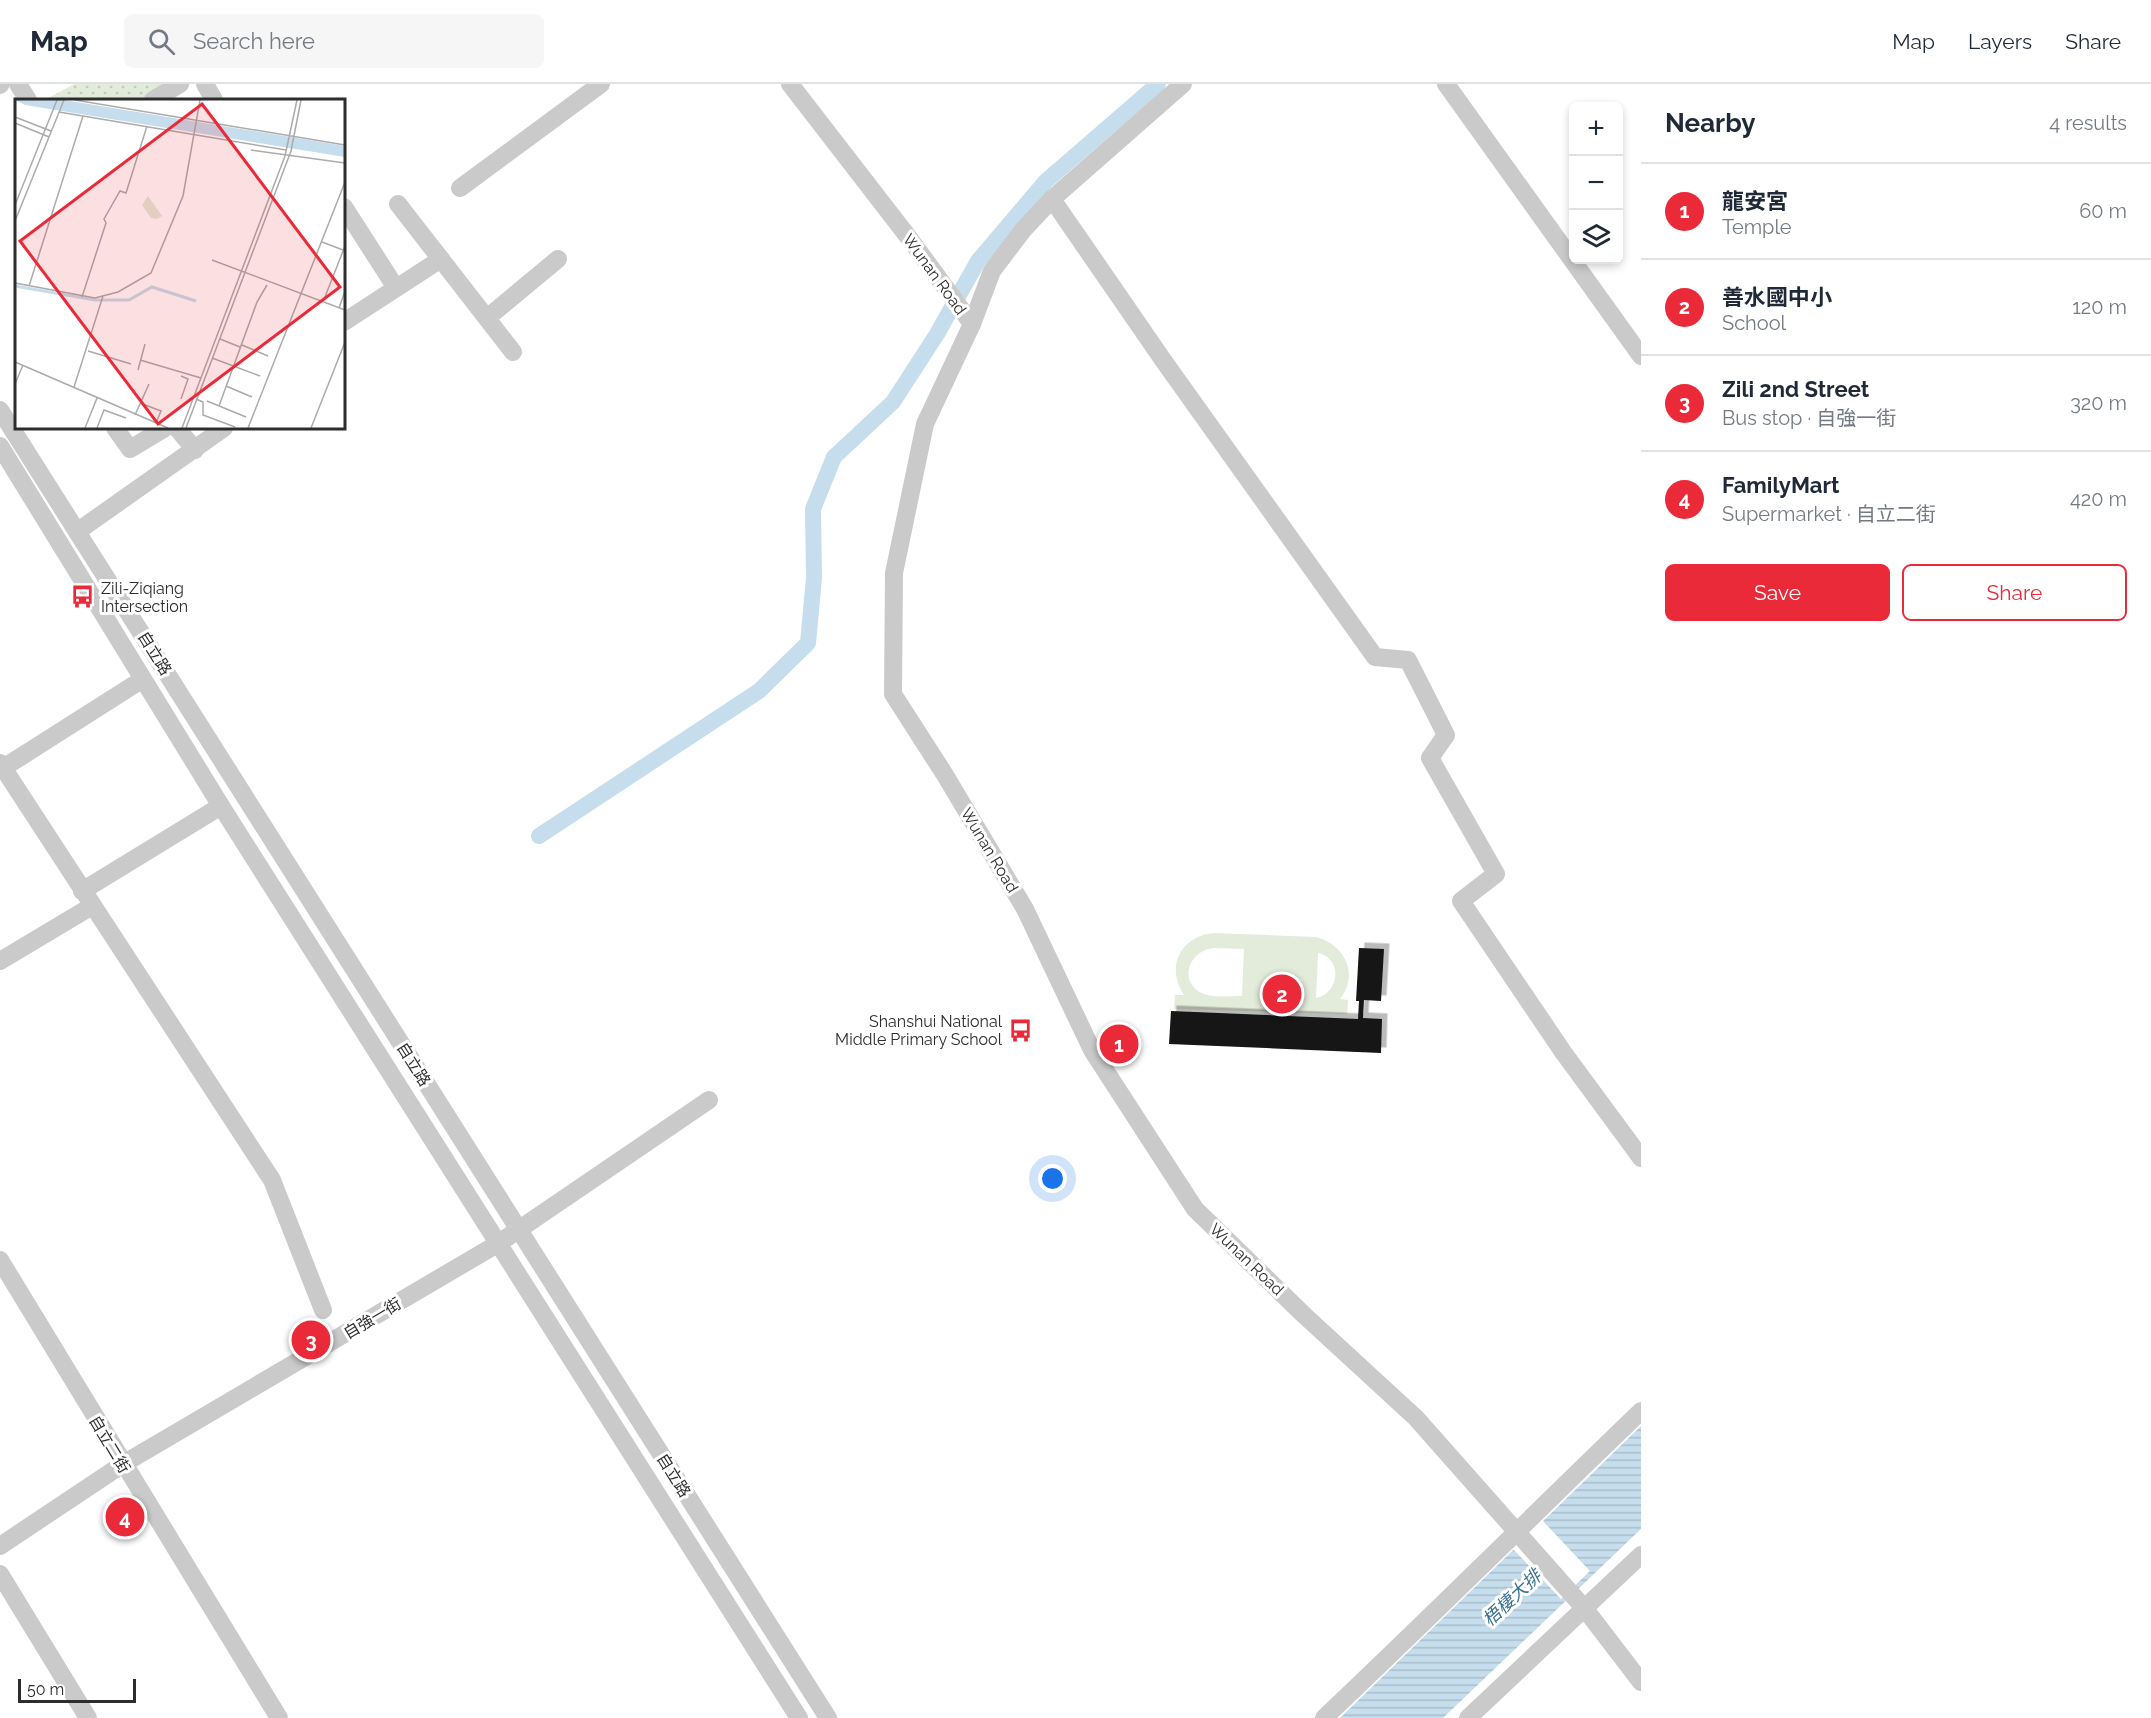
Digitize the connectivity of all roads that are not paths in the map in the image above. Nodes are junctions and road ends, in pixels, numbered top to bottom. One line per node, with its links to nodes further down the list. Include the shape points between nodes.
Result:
1 (18, 84): 8 (street)
2 (180, 84): 9 (street)
3 (205, 84): 10 (street)
4 (601, 84): 11 (street)
5 (789, 84): 20 (street, Wunan Road)
6 (1183, 84): 12 (street)
7 (1446, 84): 22 (street)
8 (27, 99)
9 (155, 99)
10 (213, 99)
11 (460, 188)
12 (1052, 199): 20 (street, via 992,271); 39 (street, via 1375,657 1408,660 1446,735 1430,758 1496,874 1461,901 1563,1052)
13 (398, 204): 15 (street)
14 (345, 209): 17 (street)
15 (441, 259): 17 (street); 18 (street)
16 (558, 259): 18 (street)
17 (396, 288): 19 (street)
18 (487, 318): 21 (street)
19 (345, 321)
20 (972, 324): 46 (street, Wunan Road, via 925,424 894,573 893,694 1025,909 1092,1050 1195,1209 1416,1418)
21 (513, 352)
22 (1641, 356)
23 (6, 409): 24 (street, 自立路)
24 (15, 424)
25 (18, 429): 32 (street, 自立路)
26 (116, 429): 27 (street, via 130,449)
27 (163, 429)
28 (178, 429): 31 (street)
29 (223, 429): 31 (street)
30 (0, 446): 33 (street, 自立路)
31 (195, 450): 32 (street)
32 (78, 531): 40 (street, 自立路)
33 (143, 679): 34 (street); 35 (street, 自立路)
34 (1, 767): 36 (street)
35 (221, 806): 36 (street); 41 (street, 自立路)
36 (87, 899): 37 (street); 43 (street, via 273,1180)
37 (0, 961)
38 (709, 1100): 40 (street, 自強一街)
39 (1641, 1158)
40 (518, 1229): 41 (street, 自強一街); 55 (street, 自立路)
41 (499, 1243): 45 (street, 自強一街); 54 (street, 自立路)
42 (0, 1260): 45 (street, 自立二街)
43 (323, 1310)
44 (1641, 1411): 46 (street)
45 (123, 1464): 47 (street, 自強一街); 53 (street, 自立二街)
46 (1517, 1530): 50 (street, Wunan Road); 56 (street)
47 (0, 1546)
48 (1641, 1555): 50 (street)
49 (0, 1574): 52 (street)
50 (1585, 1609): 51 (street); 57 (street)
51 (1641, 1682)
52 (88, 1718)
53 (279, 1718)
54 (799, 1718)
55 (828, 1718)
56 (1324, 1718)
57 (1468, 1718)

